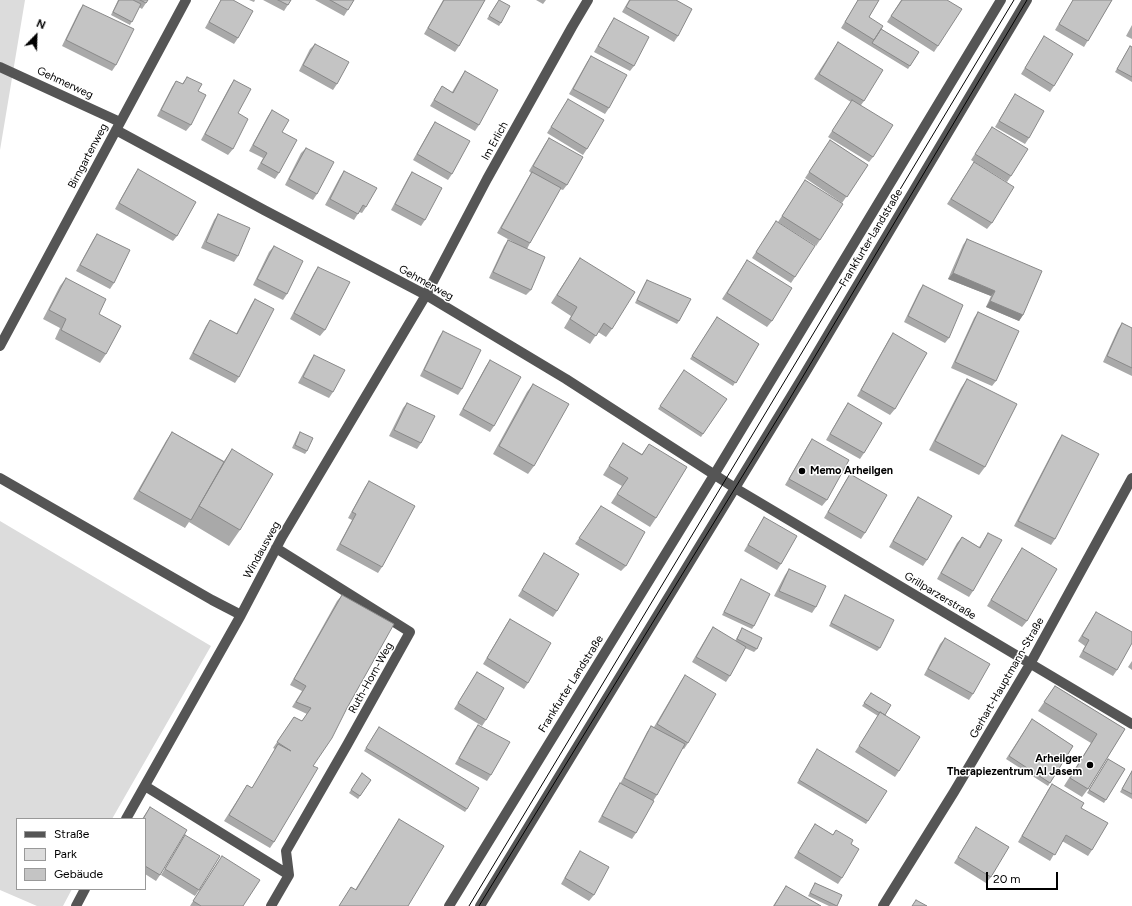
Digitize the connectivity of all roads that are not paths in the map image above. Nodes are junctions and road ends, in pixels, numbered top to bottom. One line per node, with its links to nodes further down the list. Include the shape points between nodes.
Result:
1 (186, 0): 6 (street, Birngartenweg)
2 (588, 0): 7 (street, Im Erlich, via 487,179)
3 (1001, 0): 9 (street, Frankfurter Landstraße)
4 (1027, 0): 12 (street, Frankfurter Landstraße)
5 (0, 67): 6 (street, Gehmerweg)
6 (118, 126): 7 (street, Gehmerweg, via 264,210); 8 (street, Birngartenweg)
7 (426, 295): 9 (street, Gehmerweg, via 566,379); 13 (street, Windausweg)
8 (0, 346)
9 (714, 475): 12 (street); 23 (street, Frankfurter Landstraße)
10 (0, 478): 14 (street)
11 (1132, 478): 15 (street, Gerhart-Hauptmann-Straße)
12 (735, 488): 15 (street, Grillparzerstraße); 24 (street, Frankfurter Landstraße)
13 (276, 548): 14 (street, Windausweg); 19 (street, Ruth-Horn-Weg, via 410,632 286,851)
14 (241, 615): 17 (street, Windausweg)
15 (1030, 664): 16 (street, Grillparzerstraße); 25 (street, Gerhart-Hauptmann-Straße)
16 (1132, 724)
17 (145, 786): 18 (street, Windausweg); 19 (street)
18 (127, 818)
19 (289, 875): 22 (street)
20 (84, 890): 21 (street)
21 (76, 906)
22 (271, 906)
23 (449, 906)
24 (480, 906)
25 (882, 906)

